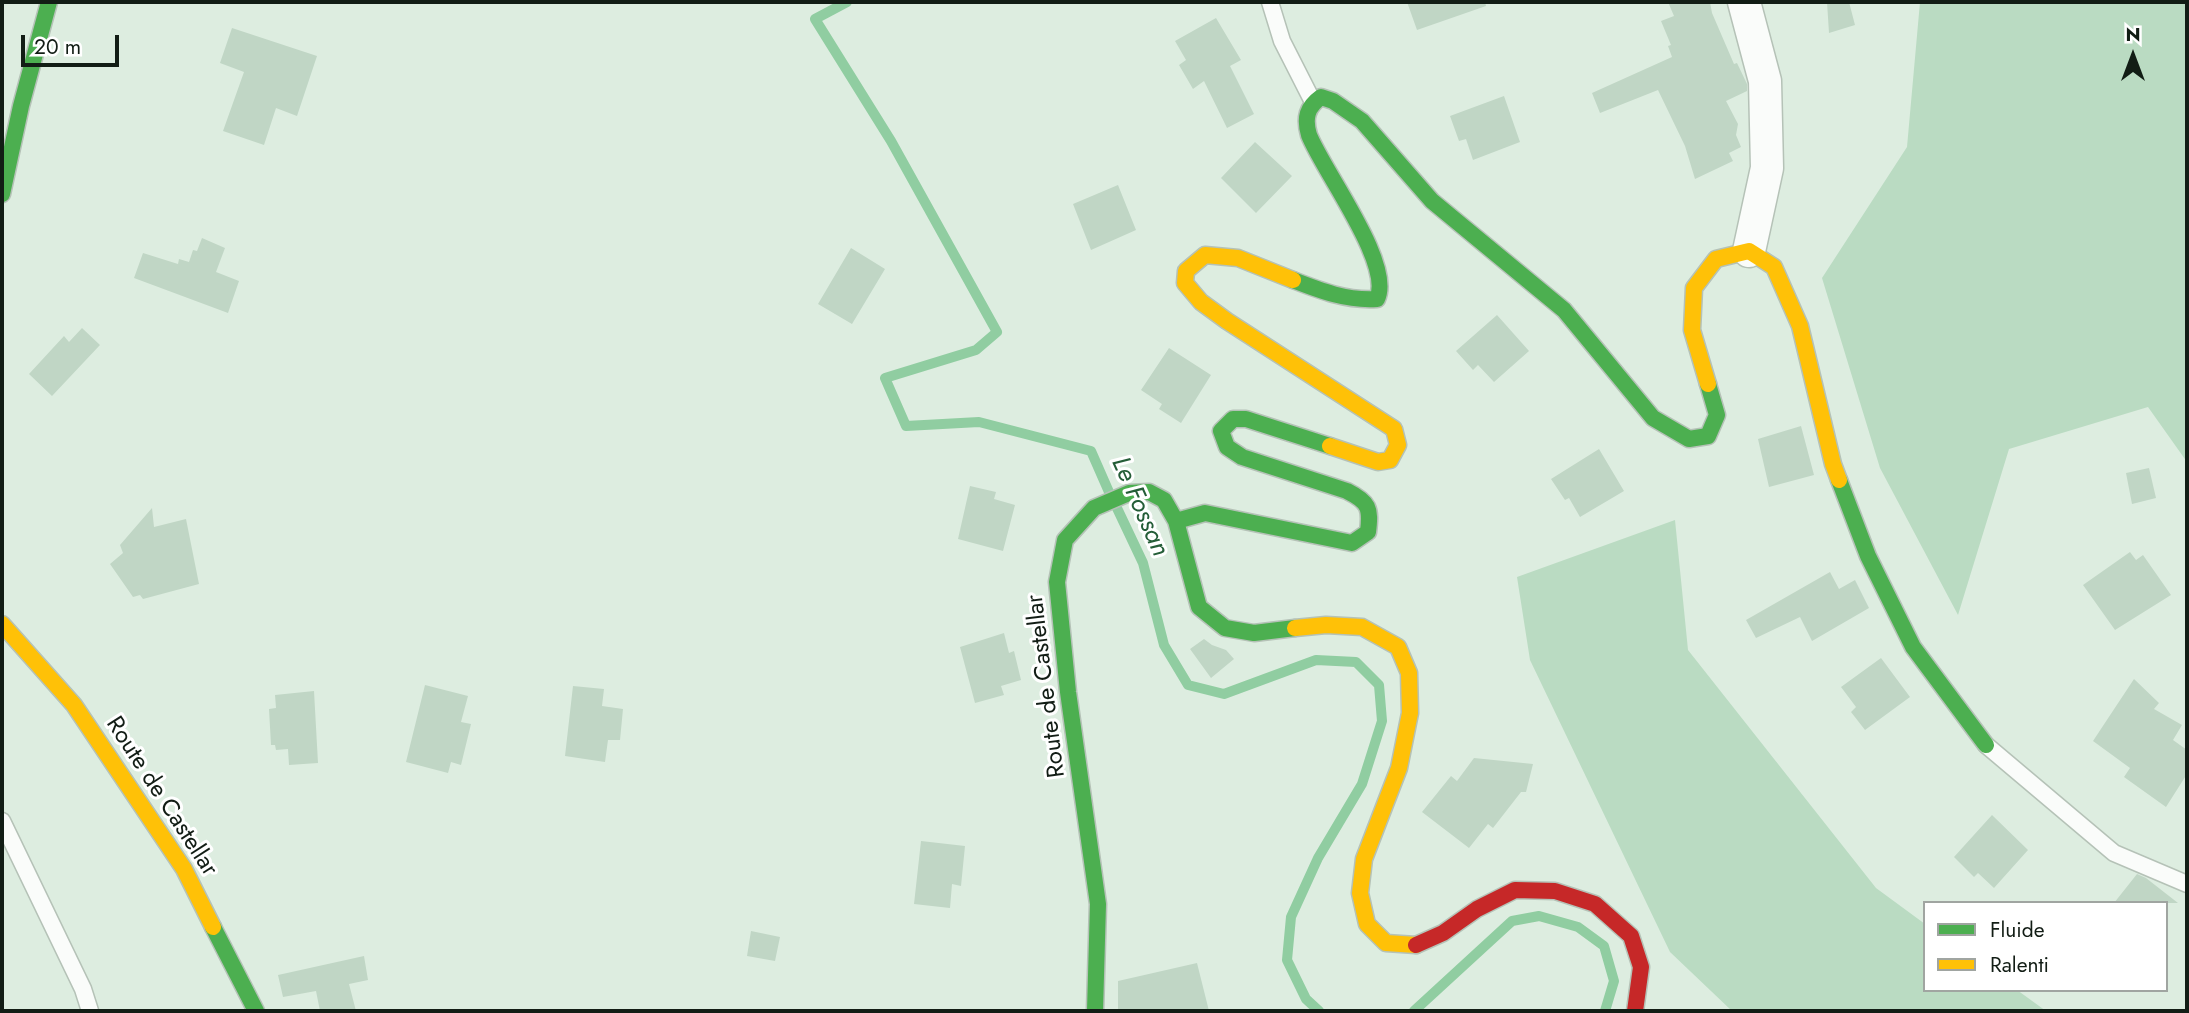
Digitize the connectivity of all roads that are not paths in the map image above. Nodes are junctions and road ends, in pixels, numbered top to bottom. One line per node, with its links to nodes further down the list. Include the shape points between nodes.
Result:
1 (50, 2): 5 (street, via 20,106)
2 (1270, 2): 4 (lane, via 1282,41)
3 (1744, 2): 6 (street, via 1765,81 1767,155)
4 (1313, 102): 6 (street, via 1321,97 1333,101 1362,121 1432,201 1564,310 1653,418 1689,439 1708,436 1717,415 1692,330 1694,288 1716,260); 7 (street, via 1306,124 1312,143 1352,213 1379,274 1377,299 1364,302 1341,296 1235,257 1205,255 1186,271 1185,283 1227,321 1394,429 1398,445 1390,460 1378,462 1233,419 1221,431 1227,447 1242,457 1364,499 1371,511 1368,532 1352,543 1205,513)
5 (2, 194)
6 (1749, 251): 9 (street, via 1774,267 1800,327 1833,464 1868,556 1913,647)
7 (1176, 521): 14 (street, Route de Castellar, via 1164,500 1149,492 1129,493 1094,508 1065,540 1057,582 1098,904); 15 (street, Route de Castellar, via 1199,607 1225,628 1254,633 1326,625 1362,627 1398,647 1409,673 1410,713 1399,768 1364,859 1360,892 1367,924 1386,943 1416,945 1515,890 1555,891 1595,904 1631,936 1641,967)
8 (2, 624): 13 (street, Route de Castellar, via 74,705 184,869)
9 (1986, 744): 11 (lane, via 2114,853)
10 (2, 821): 12 (lane)
11 (2187, 884)
12 (90, 1011)
13 (256, 1011)
14 (1095, 1011)
15 (1635, 1011)

